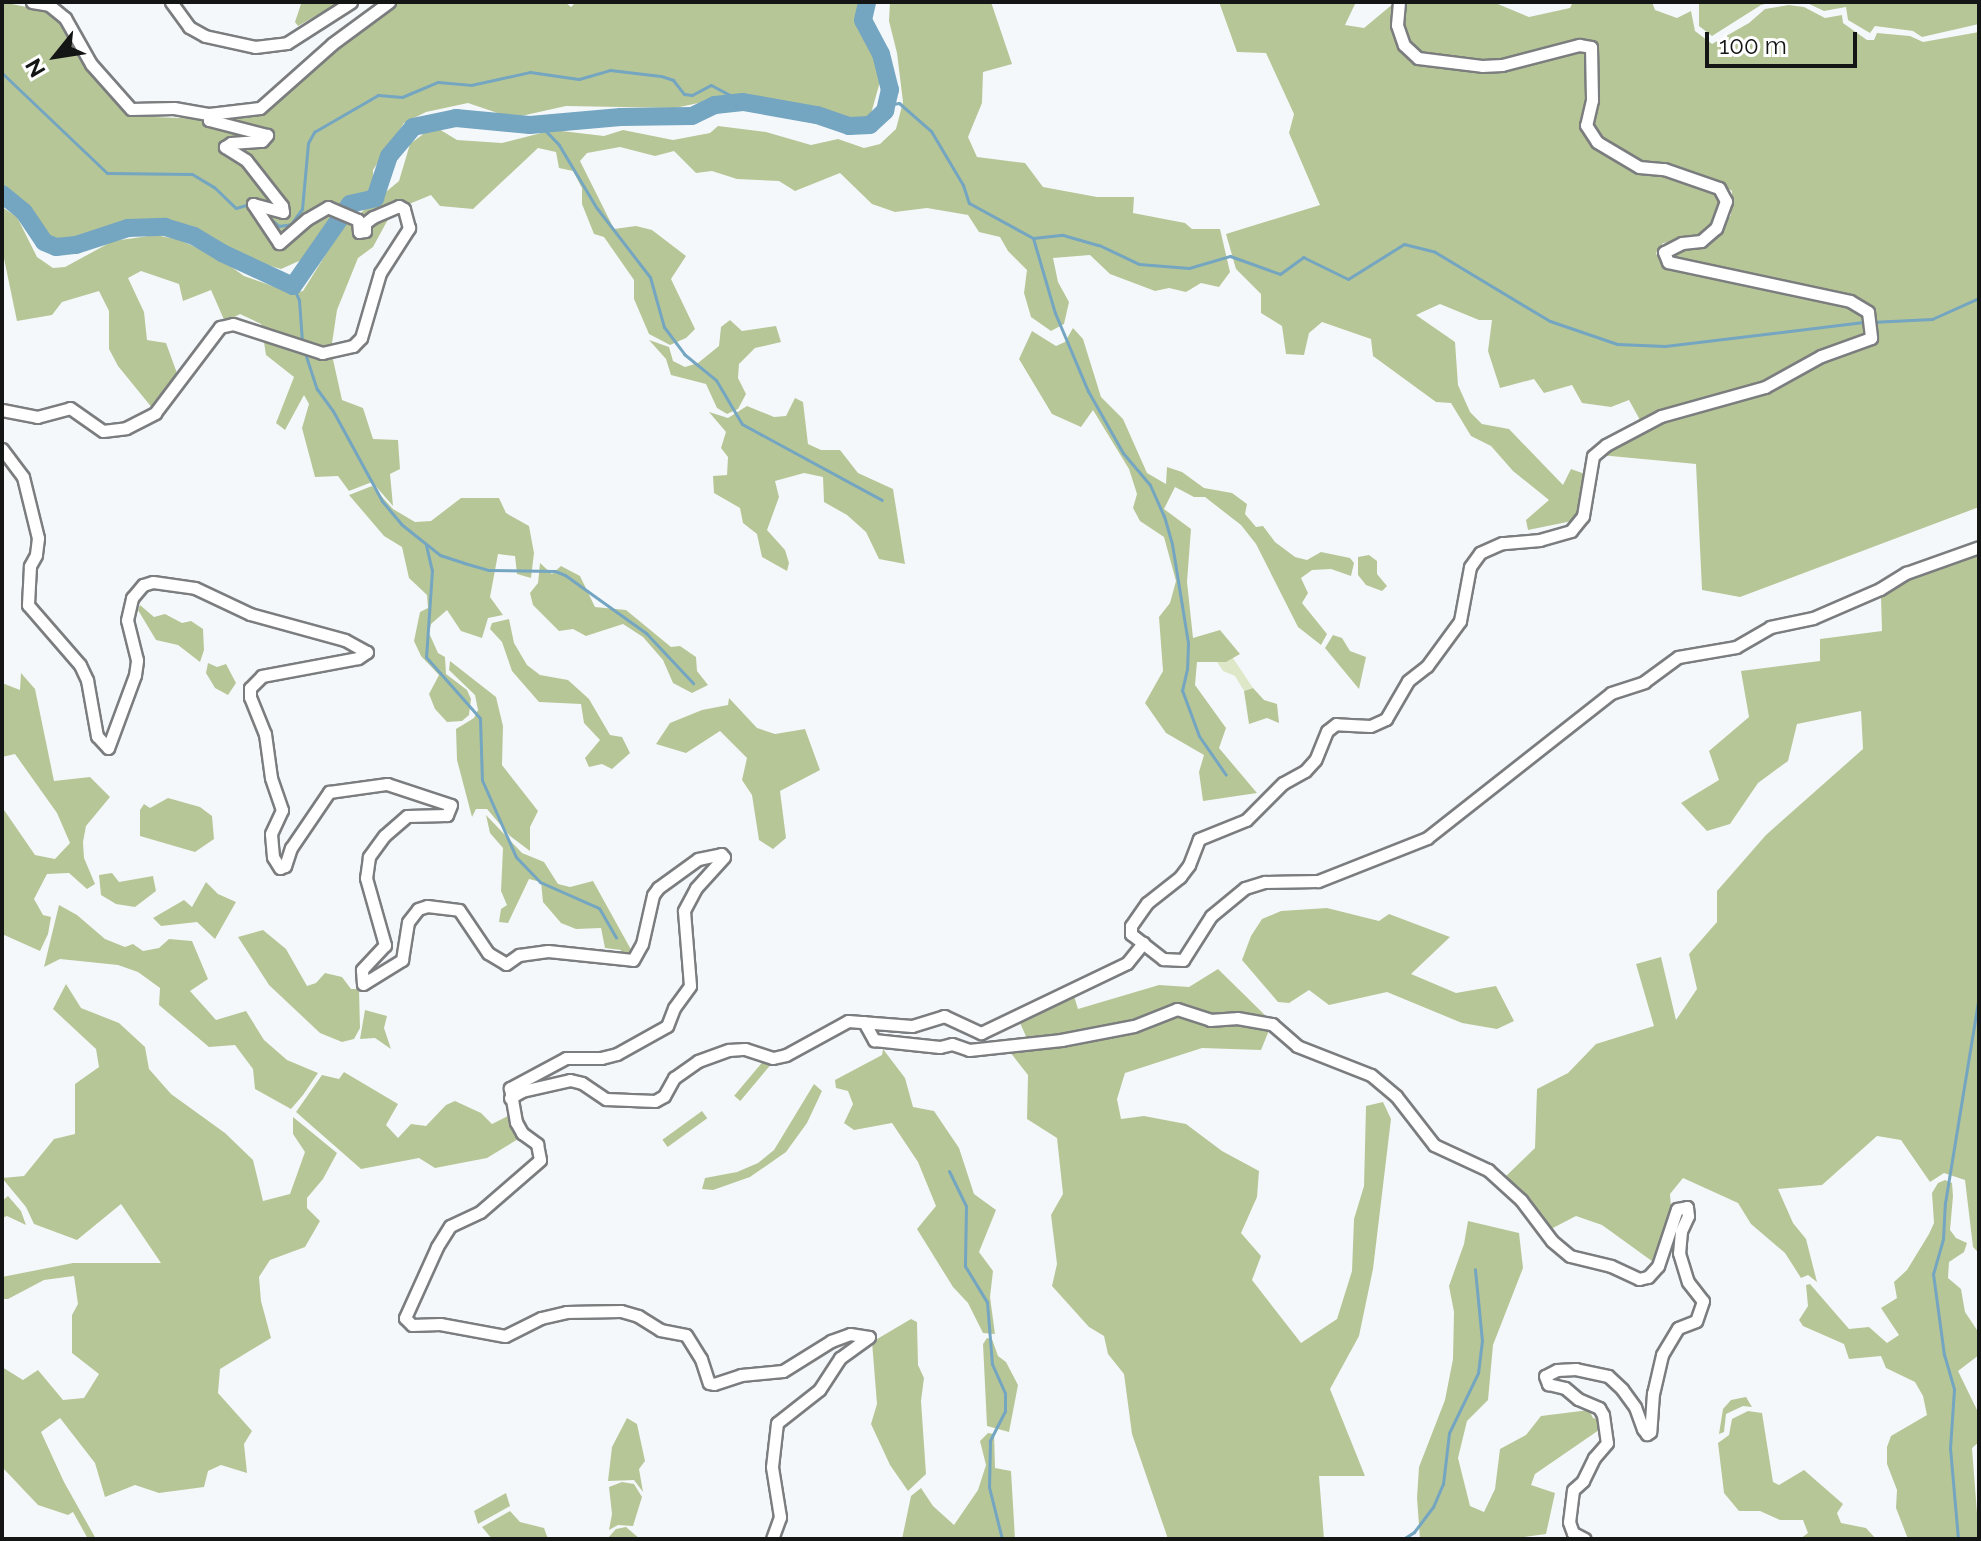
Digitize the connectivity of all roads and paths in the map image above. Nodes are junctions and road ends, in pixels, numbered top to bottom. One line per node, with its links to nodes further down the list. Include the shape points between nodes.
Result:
1 (32, 2): 6 (street, via 49,5 65,18 91,64 131,109)
2 (171, 2): 3 (street, via 189,27 205,36 255,47 287,43)
3 (351, 2)
4 (389, 2): 6 (street, via 341,36 260,108)
5 (1399, 2): 10 (street, via 1397,25 1404,45 1418,58 1492,65 1579,45 1591,47 1592,100 1586,125 1597,142 1639,167 1664,169 1719,188 1726,201 1716,228 1701,241 1664,252 1668,262 1850,301 1868,312 1871,338 1821,356 1765,387 1661,416 1599,450 1593,456 1583,516 1571,531 1502,543 1480,553 1470,567 1460,621 1427,666 1408,681 1386,719 1370,726 1336,724 1305,771 1283,783 1246,820 1199,839 1180,877 1156,893 1131,926 1131,934)
6 (209, 114): 7 (street, via 209,120 267,135 262,141 225,147 246,160 282,206 283,212 253,204 279,243 328,207 358,220 359,232 373,217 399,206 404,209 409,228 380,273 361,338 353,346 322,353 233,324 220,327 155,413 137,425 103,431 70,408 37,417)
7 (2, 410)
8 (2, 449): 12 (street, via 23,477 38,538 28,605 80,665 97,736 108,748 135,675 137,660 127,620 132,598 143,585 195,588 250,614 345,640 367,652 262,676 250,688 282,810 271,834 280,868 329,792 387,784 451,805 447,815 407,816 369,857 366,878 385,945 362,970 363,984 402,960 408,922 427,906 459,910 488,953 506,964 519,955 548,951 633,960 658,888 698,859 724,857 686,904 690,986 662,1031 617,1054 566,1058 510,1088)
9 (1979, 547): 10 (street, via 1906,573 1813,618 1770,627 1736,647 1678,657 1644,682 1611,693 1427,838 1318,881 1265,882 1245,888 1211,916 1183,960 1163,959)
10 (1143, 943): 11 (street, via 1127,963 981,1033 944,1016 912,1026)
11 (864, 1022): 12 (street, via 848,1021 773,1058 745,1049 713,1055 686,1068 655,1101 606,1099 570,1080); 14 (street, via 874,1040 952,1044 969,1050 1075,1038 1134,1026 1177,1009 1210,1020 1272,1024 1297,1046 1371,1075 1396,1096 1434,1145 1488,1170 1570,1256 1639,1279 1648,1277 1658,1266 1677,1209 1687,1207 1679,1253 1688,1282 1703,1301 1696,1321 1678,1328 1662,1355 1650,1432 1608,1376 1576,1369 1545,1376 1548,1384 1565,1388 1603,1415 1607,1443 1573,1490 1569,1522 1573,1533)
12 (510, 1098): 13 (street, via 519,1127 541,1152 540,1160 480,1212 450,1226 405,1312 407,1323 505,1336 566,1312 621,1311 655,1328 686,1335 714,1384 783,1371 850,1334 869,1337 840,1358 819,1390 777,1423 772,1467 780,1517)
13 (772, 1539)
14 (1585, 1539)

